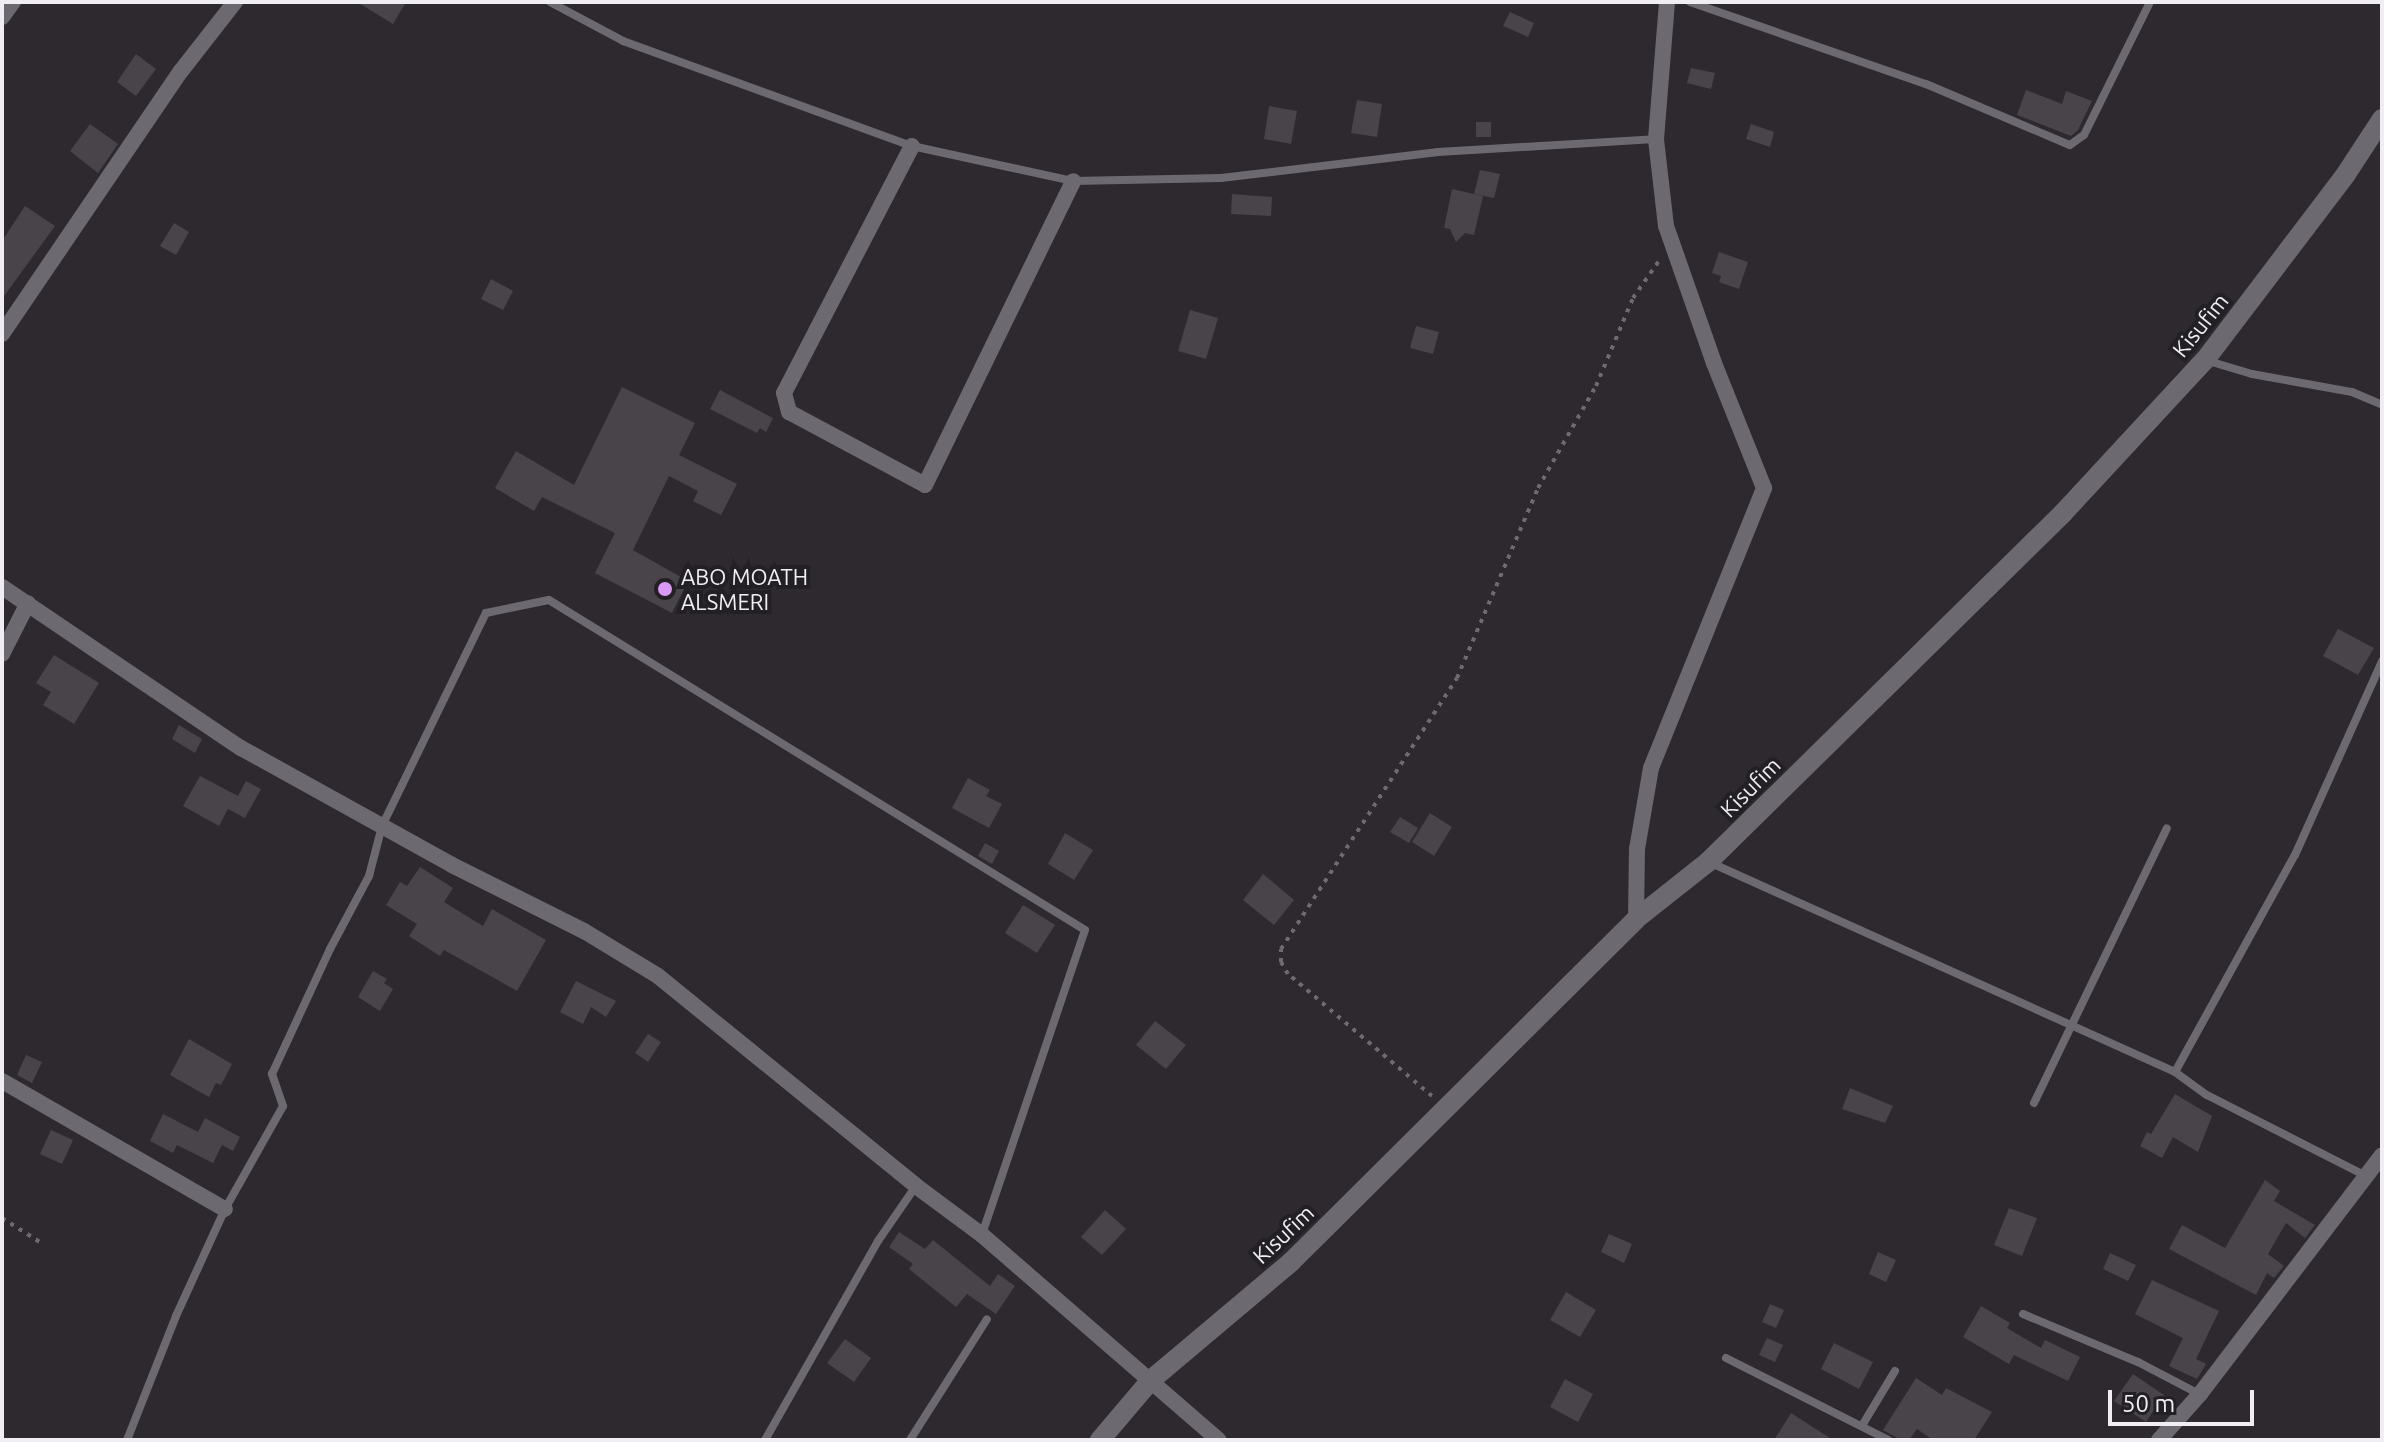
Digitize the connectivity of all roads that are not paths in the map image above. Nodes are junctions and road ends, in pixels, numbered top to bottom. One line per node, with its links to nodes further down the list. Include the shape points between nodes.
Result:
1 (13, 2): 7 (street)
2 (235, 2): 12 (street, via 181,71)
3 (550, 2): 10 (lane, via 623,41)
4 (1667, 2): 9 (street)
5 (1690, 2): 6 (lane, via 1926,84 2070,145 2084,135)
6 (2150, 2)
7 (2, 17)
8 (2382, 119): 13 (street, Kisufim)
9 (1656, 139): 11 (lane, via 1438,152 1221,178); 22 (street, via 1666,226 1764,488 1651,768 1637,849)
10 (912, 146): 11 (lane); 11 (street, via 784,393 789,412 925,485)
11 (1073, 181)
12 (2, 334)
13 (2205, 360): 14 (lane, via 2352,392); 21 (street, Kisufim, via 2064,512)
14 (2382, 405)
15 (2, 587): 16 (street)
16 (28, 603): 17 (street); 19 (street, via 241,748)
17 (2, 654)
18 (2382, 661): 24 (lane, via 2295,855)
19 (382, 826): 29 (street, via 584,931 658,976); 30 (lane, via 369,876 272,1074 283,1106); 31 (lane, via 486,613 549,600 1085,930)
20 (2167, 828): 23 (lane)
21 (1708, 862): 22 (street, Kisufim); 23 (lane)
22 (1636, 919): 36 (street, Kisufim, via 1291,1262)
23 (2071, 1025): 24 (lane); 26 (lane)
24 (2175, 1072): 28 (lane, via 2207,1095)
25 (2, 1081): 30 (street)
26 (2034, 1103)
27 (2382, 1155): 28 (street)
28 (2366, 1176): 37 (street)
29 (916, 1186): 31 (street); 40 (lane, via 878,1241)
30 (225, 1209): 39 (lane)
31 (982, 1235): 36 (street)
32 (2023, 1314): 37 (lane)
33 (987, 1319): 41 (lane)
34 (1726, 1358): 38 (lane)
35 (1895, 1371): 38 (lane)
36 (1151, 1380): 42 (street, Kisufim); 43 (street)
37 (2200, 1394): 45 (street)
38 (1863, 1424): 44 (lane)
39 (127, 1440)
40 (765, 1440)
41 (910, 1440)
42 (1100, 1440)
43 (1219, 1440)
44 (1888, 1440)
45 (2159, 1440)

